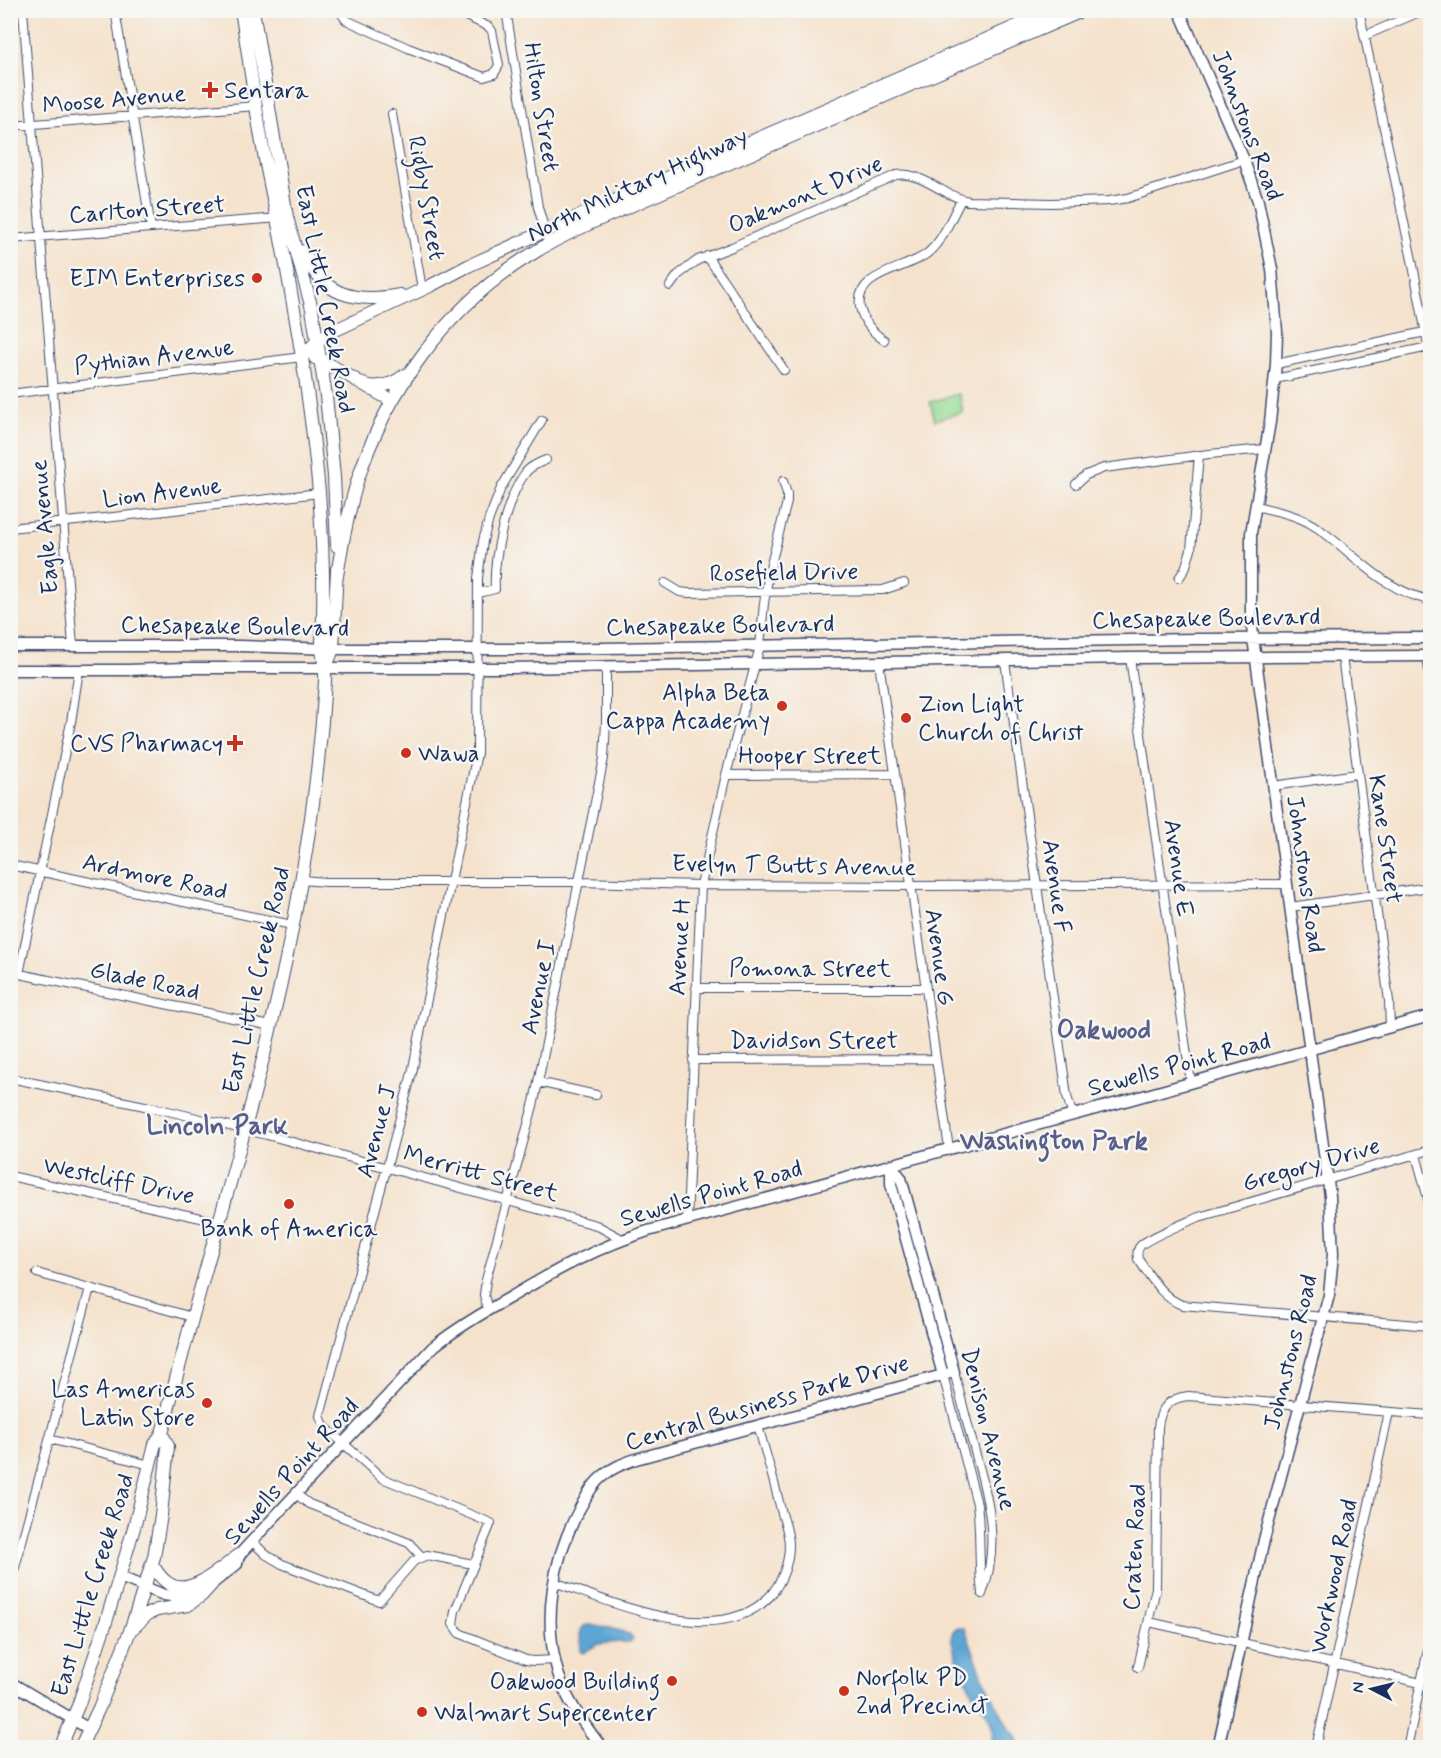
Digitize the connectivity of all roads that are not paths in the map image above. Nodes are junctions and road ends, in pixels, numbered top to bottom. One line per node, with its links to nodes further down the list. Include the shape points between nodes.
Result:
1 (23, 10): 17 (street, Eagle Avenue)
2 (116, 10): 16 (street)
3 (240, 10): 14 (main road, East Little Creek Road)
4 (253, 10): 21 (main road, East Little Creek Road)
5 (339, 10): 6 (street, via 346,20 408,48 484,77 494,74 499,65 492,31)
6 (453, 10)
7 (506, 10): 23 (street, Hilton Street)
8 (1053, 10): 23 (main road, North Military Highway)
9 (1084, 10): 26 (main road, North Military Highway)
10 (1179, 10): 19 (main road, Johnstons Road)
11 (1359, 10): 13 (street)
12 (1424, 10): 13 (street)
13 (1364, 36): 30 (street)
14 (256, 106): 16 (street, Moose Avenue); 21 (main road, East Little Creek Road)
15 (392, 114): 29 (street, Rigby Street)
16 (133, 117): 17 (street, Moose Avenue); 22 (street)
17 (33, 125): 18 (street, Moose Avenue); 24 (street, Eagle Avenue)
18 (10, 126)
19 (1244, 160): 20 (street, Oakmont Drive, via 1109,201); 36 (main road, Johnstons Road, via 1258,201 1272,269)
20 (961, 200): 27 (street, Oakmont Drive, via 910,175 896,175); 31 (street, via 930,252 871,280 862,291 860,304 866,321)
21 (282, 217): 22 (street, Carlton Street); 29 (main road, via 296,231 309,263 341,293 371,299); 32 (main road, East Little Creek Road, via 305,279); 34 (main road, East Little Creek Road)
22 (151, 228): 24 (street, Carlton Street)
23 (545, 231): 26 (street, Hilton Street); 29 (main road, North Military Highway)
24 (40, 237): 25 (street, Carlton Street); 41 (street, Eagle Avenue)
25 (10, 239)
26 (549, 244): 37 (main road, North Military Highway, via 479,294)
27 (707, 256): 28 (street, Oakmont Drive, via 688,266); 38 (street)
28 (670, 286)
29 (422, 289): 32 (main road, North Military Highway, via 348,322)
30 (1425, 332): 33 (street); 36 (street)
31 (884, 340)
32 (317, 341): 34 (main road, North Military Highway); 35 (main road, East Little Creek Road)
33 (1430, 351): 39 (street)
34 (302, 357): 35 (main road); 41 (street, Pythian Avenue); 50 (main road, East Little Creek Road)
35 (320, 359): 40 (main road); 54 (main road, East Little Creek Road, via 334,476)
36 (1276, 364): 39 (main road, Johnstons Road)
37 (416, 365): 40 (main road, via 392,384); 43 (main road, North Military Highway)
38 (784, 370)
39 (1275, 379): 45 (main road, Johnstons Road)
40 (364, 385): 43 (main road)
41 (52, 388): 42 (street, Pythian Avenue); 52 (street, Eagle Avenue)
42 (10, 394)
43 (392, 401): 54 (main road, North Military Highway, via 358,480)
44 (542, 420): 59 (street, Avenue J, via 493,506 483,541)
45 (1266, 449): 46 (street); 51 (main road, Johnstons Road)
46 (1199, 455): 49 (street, via 1104,468); 55 (street, via 1191,550)
47 (546, 460): 59 (street, via 525,473 507,513 495,560 495,589)
48 (783, 481): 58 (street, Avenue H, via 787,502)
49 (1076, 484)
50 (319, 493): 52 (street, Lion Avenue); 66 (main road, East Little Creek Road)
51 (1255, 506): 60 (street, via 1307,522 1379,578 1408,594); 61 (main road, Johnstons Road, via 1250,549)
52 (63, 523): 53 (street, Lion Avenue); 64 (street, Eagle Avenue)
53 (10, 528)
54 (337, 576): 66 (main road, East Little Creek Road)
55 (1179, 578)
56 (665, 583): 58 (street, Rosefield Drive, via 688,593)
57 (904, 583): 58 (street, Rosefield Drive, via 883,590)
58 (765, 592): 65 (street, Avenue H)
59 (478, 593): 67 (street, Avenue J)
60 (1431, 600)
61 (1253, 638): 62 (main road, Chesapeake Boulevard); 65 (main road, Chesapeake Boulevard); 69 (main road, Johnstons Road)
62 (1431, 638)
63 (10, 646): 64 (main road, Chesapeake Boulevard)
64 (73, 646): 66 (main road, Chesapeake Boulevard)
65 (760, 646): 67 (main road, Chesapeake Boulevard); 74 (street, Avenue H)
66 (327, 649): 67 (main road, Chesapeake Boulevard); 76 (main road, East Little Creek Road)
67 (477, 649): 77 (street, Avenue J)
68 (1429, 656): 70 (main road, Chesapeake Boulevard); 80 (street)
69 (1256, 657): 70 (main road, Chesapeake Boulevard); 71 (main road, Chesapeake Boulevard); 84 (main road, Johnstons Road)
70 (1342, 657): 82 (street, Kane Street)
71 (1130, 658): 72 (main road, Chesapeake Boulevard); 94 (street, Avenue E)
72 (1005, 660): 73 (main road, Chesapeake Boulevard); 93 (street, Avenue F)
73 (879, 662): 74 (main road, Chesapeake Boulevard); 81 (street, Avenue G)
74 (755, 665): 75 (main road, Chesapeake Boulevard); 83 (street, Avenue H)
75 (606, 667): 77 (main road, Chesapeake Boulevard); 89 (street, Avenue I, via 604,758)
76 (325, 668): 77 (main road, Chesapeake Boulevard); 79 (main road, Chesapeake Boulevard); 87 (main road, East Little Creek Road, via 318,769)
77 (478, 668): 88 (street, Avenue J, via 477,753)
78 (10, 670): 79 (main road, Chesapeake Boulevard)
79 (79, 670): 86 (street)
80 (1431, 679)
81 (895, 774): 83 (street, Hooper Street); 92 (street, Avenue G)
82 (1357, 774): 84 (street); 96 (street, Kane Street)
83 (726, 775): 91 (street, Avenue H)
84 (1273, 786): 90 (main road, Johnstons Road)
85 (10, 865): 86 (street, Ardmore Road)
86 (40, 872): 98 (street, Ardmore Road); 99 (street)
87 (301, 880): 88 (street, Evelyn T Butts Avenue); 98 (main road, East Little Creek Road)
88 (451, 881): 89 (street, Evelyn T Butts Avenue); 118 (street, Avenue J, via 412,1073)
89 (579, 882): 91 (street, Evelyn T Butts Avenue); 109 (street, Avenue I)
90 (1287, 884): 94 (street, Evelyn T Butts Avenue); 97 (main road, Johnstons Road)
91 (701, 885): 92 (street, Evelyn T Butts Avenue); 100 (street, Avenue H)
92 (911, 885): 93 (street, Evelyn T Butts Avenue); 101 (street, Avenue G)
93 (1037, 885): 94 (street, Evelyn T Butts Avenue); 112 (street, Avenue F, via 1067,1096 1071,1110)
94 (1162, 885): 110 (street, Avenue E)
95 (1431, 887): 96 (street)
96 (1374, 895): 97 (street); 104 (street, Kane Street)
97 (1290, 907): 105 (main road, Johnstons Road)
98 (292, 925): 103 (main road, East Little Creek Road)
99 (15, 973): 103 (street, Glade Road)
100 (696, 988): 101 (street, Pomona Street); 107 (street, Avenue H)
101 (925, 988): 106 (street, Avenue G)
102 (1431, 1016): 104 (main road, Sewells Point Road)
103 (271, 1026): 113 (main road, East Little Creek Road)
104 (1390, 1027): 105 (main road, Sewells Point Road)
105 (1309, 1050): 110 (main road, Sewells Point Road); 120 (main road, Johnstons Road)
106 (935, 1059): 107 (street, Davidson Street); 114 (street, Avenue G)
107 (693, 1060): 123 (street, Avenue H)
108 (10, 1078): 113 (street, Merritt Street)
109 (538, 1082): 111 (street); 121 (street, Avenue I)
110 (1191, 1083): 112 (main road, Sewells Point Road)
111 (596, 1095)
112 (1077, 1114): 114 (main road, Sewells Point Road)
113 (244, 1129): 118 (street, Merritt Street); 124 (main road, East Little Creek Road)
114 (949, 1149): 117 (main road, Sewells Point Road)
115 (1431, 1150): 116 (street, Gregory Drive)
116 (1416, 1155): 120 (street, Gregory Drive); 122 (street)
117 (891, 1165): 123 (main road, Sewells Point Road); 132 (main road, Denison Avenue, via 891,1184)
118 (386, 1167): 121 (street, Merritt Street); 139 (street, Avenue J, via 320,1410 324,1426)
119 (10, 1176): 124 (street, Westcliff Drive)
120 (1328, 1180): 130 (main road, Johnstons Road, via 1333,1254); 130 (street, Gregory Drive, via 1203,1216 1138,1249 1138,1258 1162,1293 1176,1303)
121 (508, 1201): 125 (street, Merritt Street, via 596,1225); 128 (street, Avenue I, via 486,1280)
122 (1431, 1206)
123 (687, 1221): 125 (main road, Sewells Point Road)
124 (219, 1222): 129 (main road, East Little Creek Road)
125 (622, 1239): 128 (main road, Sewells Point Road, via 581,1256)
126 (37, 1273): 127 (street)
127 (90, 1288): 129 (street); 138 (street)
128 (488, 1310): 139 (main road, Sewells Point Road, via 433,1347)
129 (192, 1317): 137 (main road, East Little Creek Road)
130 (1324, 1318): 131 (street); 133 (main road, Johnstons Road)
131 (1431, 1326)
132 (948, 1373): 132 (street, Denison Avenue, via 977,1504 982,1594 991,1557 989,1507); 136 (main road, Central Business Park Drive)
133 (1300, 1405): 134 (street); 152 (street, Craten Road, via 1179,1397 1167,1403 1158,1427 1157,1568); 155 (main road, Johnstons Road)
134 (1389, 1412): 135 (street); 157 (street, Workwood Road)
135 (1431, 1415)
136 (758, 1426): 148 (main road, Central Business Park Drive, via 636,1459 604,1474 590,1489 573,1521); 148 (street, via 789,1547 780,1583 756,1608 722,1619 667,1619)
137 (162, 1434): 140 (main road, East Little Creek Road); 146 (main road, East Little Creek Road, via 168,1446)
138 (49, 1439): 140 (street); 150 (street)
139 (343, 1443): 141 (main road, Sewells Point Road); 145 (street, Avenue J, via 389,1482 491,1523)
140 (150, 1465): 147 (main road, East Little Creek Road)
141 (296, 1494): 142 (main road, Sewells Point Road); 144 (street, via 309,1504 409,1543)
142 (252, 1541): 143 (main road, Sewells Point Road); 144 (street, via 282,1564 379,1601)
143 (239, 1555): 146 (main road, via 190,1587 172,1586); 149 (main road, Sewells Point Road, via 237,1563)
144 (422, 1557): 145 (street)
145 (473, 1564): 156 (street, via 454,1611 454,1628 468,1638 526,1660)
146 (152, 1565): 151 (main road, East Little Creek Road)
147 (120, 1577): 151 (main road, Sewells Point Road); 161 (main road, East Little Creek Road)
148 (554, 1582): 156 (main road, Central Business Park Drive, via 551,1611)
149 (212, 1584): 151 (main road, Sewells Point Road, via 193,1595 177,1597); 153 (main road, via 188,1605 156,1610)
150 (10, 1586)
151 (145, 1588): 153 (main road, East Little Creek Road)
152 (1149, 1622): 155 (street); 158 (street, Craten Road)
153 (130, 1631): 162 (main road, East Little Creek Road)
154 (1431, 1640): 160 (street)
155 (1242, 1642): 157 (street); 166 (main road, Johnstons Road)
156 (556, 1660): 165 (main road, Central Business Park Drive, via 573,1708)
157 (1334, 1663): 160 (street); 167 (street, Workwood Road)
158 (1138, 1667)
159 (10, 1682): 161 (main road)
160 (1421, 1683): 168 (street)
161 (73, 1719): 162 (main road); 163 (main road, East Little Creek Road)
162 (89, 1729): 164 (main road, East Little Creek Road)
163 (60, 1748)
164 (80, 1748)
165 (602, 1748)
166 (1218, 1748)
167 (1316, 1748)
168 (1407, 1748)

